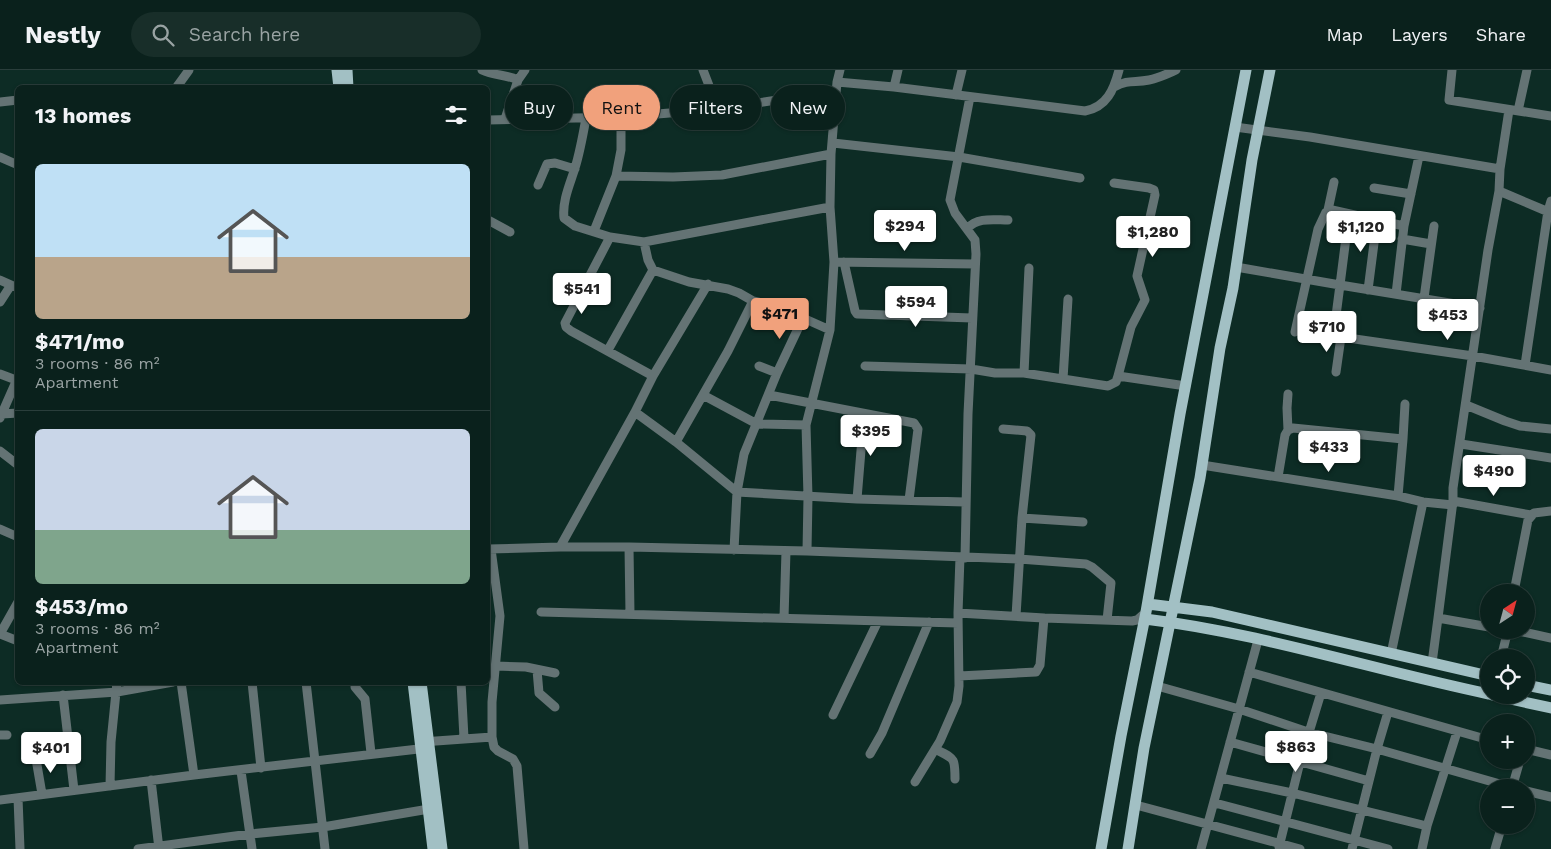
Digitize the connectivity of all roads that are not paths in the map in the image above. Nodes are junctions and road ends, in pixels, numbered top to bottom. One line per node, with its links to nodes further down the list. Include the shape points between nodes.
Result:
1 (189, 70): 17 (street)
2 (337, 70): 18 (main road)
3 (347, 70): 19 (main road)
4 (482, 70): 16 (street)
5 (525, 70): 16 (street)
6 (703, 70): 21 (street)
7 (840, 70): 22 (street)
8 (898, 70): 24 (street)
9 (962, 70): 26 (street)
10 (1119, 70): 25 (street)
11 (1176, 70): 25 (street, via 1156,79 1131,80)
12 (1246, 70): 34 (main road)
13 (1270, 70): 38 (main road)
14 (1452, 70): 30 (street, via 1449,100)
15 (1527, 70): 30 (street)
16 (518, 80): 20 (street)
17 (178, 85)
18 (339, 85)
19 (348, 85)
20 (516, 85)
21 (709, 85)
22 (837, 85)
23 (845, 86): 24 (street)
24 (894, 87): 26 (street)
25 (1114, 87): 27 (street, via 1104,103 1085,111)
26 (956, 95): 27 (street)
27 (970, 97): 42 (street)
28 (15, 100): 29 (street)
29 (0, 102)
30 (1513, 110): 31 (street); 44 (street)
31 (1551, 116)
32 (505, 119): 33 (street)
33 (490, 120)
34 (1235, 127): 38 (street); 109 (main road)
35 (583, 130): 43 (street)
36 (621, 130): 45 (street)
37 (834, 130): 39 (street)
38 (1258, 130): 41 (street); 73 (main road)
39 (833, 143): 40 (street); 42 (street)
40 (831, 154): 45 (street, via 722,174); 54 (street)
41 (1420, 156): 44 (street); 52 (street)
42 (959, 157): 46 (street); 63 (street, via 950,200)
43 (575, 169): 49 (street, via 547,164); 64 (street, via 567,192 564,218 575,226)
44 (1500, 169): 51 (street)
45 (616, 176): 64 (street)
46 (1080, 178)
47 (1334, 182): 55 (street)
48 (1114, 183): 105 (street, via 1154,190 1137,276 1145,300 1131,327)
49 (538, 185)
50 (1374, 188): 52 (street)
51 (1499, 191): 56 (street); 87 (street)
52 (1411, 194): 61 (street)
53 (1551, 201): 56 (street)
54 (830, 207): 68 (street); 70 (street)
55 (1328, 210): 57 (street); 76 (street, via 1318,229)
56 (1549, 212): 95 (street)
57 (1349, 214): 59 (street); 79 (street)
58 (1008, 220): 63 (street, via 980,220)
59 (1377, 220): 61 (street); 81 (street)
60 (490, 221): 65 (street)
61 (1404, 226): 67 (street)
62 (1434, 226): 69 (street)
63 (968, 228): 72 (street, via 975,240)
64 (594, 231): 66 (street)
65 (510, 232)
66 (610, 236): 68 (street); 93 (street, via 565,324 566,328)
67 (1402, 239): 69 (street); 82 (street)
68 (644, 242): 75 (street)
69 (1431, 244): 83 (street)
70 (834, 262): 71 (street); 90 (street)
71 (844, 262): 72 (street); 89 (street, via 857,314)
72 (975, 264): 89 (street)
73 (1236, 267): 76 (street); 131 (main road)
74 (1029, 268): 102 (street)
75 (652, 270): 78 (street, via 689,282); 93 (street)
76 (1308, 279): 79 (street); 91 (street)
77 (0, 280): 80 (street)
78 (708, 284): 85 (street); 104 (street)
79 (1340, 285): 81 (street); 92 (street, via 1334,331)
80 (14, 286): 86 (street)
81 (1368, 290): 82 (street)
82 (1396, 294): 83 (street)
83 (1424, 298): 87 (street)
84 (1068, 299): 107 (street)
85 (753, 300): 88 (street, via 786,308); 111 (street)
86 (0, 302)
87 (1480, 308): 94 (street)
88 (804, 318): 90 (street); 100 (street)
89 (972, 318): 98 (street)
90 (830, 330): 113 (street)
91 (1295, 332)
92 (1341, 337): 94 (street); 101 (street)
93 (608, 350): 104 (street)
94 (1473, 356): 95 (street); 115 (street)
95 (1525, 365): 99 (street)
96 (759, 366): 100 (street)
97 (865, 366): 98 (street)
98 (971, 369): 102 (street); 138 (street)
99 (1551, 370)
100 (778, 372): 112 (street)
101 (1336, 372)
102 (1024, 373): 107 (street)
103 (0, 374): 106 (street)
104 (653, 376): 116 (street)
105 (1118, 376): 107 (street, via 1116,382 1108,386); 109 (street)
106 (15, 378)
107 (1063, 379)
108 (15, 384): 119 (street)
109 (1186, 386): 160 (main road)
110 (1288, 394): 124 (street)
111 (703, 395): 120 (street); 126 (street)
112 (770, 395): 113 (street); 120 (street)
113 (812, 403): 118 (street); 121 (street)
114 (1405, 404): 125 (street)
115 (1466, 405): 123 (street, via 1520,426); 127 (street)
116 (635, 412): 126 (street); 147 (street)
117 (15, 414): 119 (street)
118 (864, 414): 136 (street); 137 (street, via 917,426)
119 (1, 416)
120 (757, 424): 121 (street); 133 (street, via 744,454)
121 (806, 425): 135 (street)
122 (1003, 429): 143 (street, via 1027,431 1031,435)
123 (1551, 429)
124 (1288, 430): 125 (street); 132 (street)
125 (1404, 439): 134 (street)
126 (676, 442): 133 (street)
127 (1461, 444): 129 (street); 140 (street)
128 (0, 451): 130 (street)
129 (1551, 458)
130 (15, 463)
131 (1202, 465): 132 (street); 158 (main road)
132 (1278, 477): 134 (street)
133 (738, 492): 135 (street); 150 (street)
134 (1398, 496): 139 (street)
135 (808, 497): 136 (street); 152 (street)
136 (857, 499): 137 (street)
137 (909, 500): 138 (street)
138 (965, 502): 154 (street)
139 (1423, 502): 140 (street); 178 (street)
140 (1453, 503): 142 (street); 166 (street)
141 (1551, 511): 142 (street)
142 (1531, 516): 156 (street)
143 (1022, 518): 144 (street); 155 (street)
144 (1083, 522)
145 (0, 529): 146 (street)
146 (15, 536)
147 (560, 546): 148 (street); 149 (street)
148 (629, 547): 150 (street); 162 (street)
149 (490, 549)
150 (734, 550): 151 (street)
151 (786, 551): 152 (street); 164 (street)
152 (807, 551): 154 (street)
153 (490, 555): 179 (street, via 500,616)
154 (963, 557): 155 (street); 161 (street)
155 (1019, 559): 163 (street); 167 (street, via 1092,567 1111,583)
156 (1516, 584)
157 (15, 607): 173 (street)
158 (1172, 607): 160 (main road); 170 (main road); 178 (main road, via 1212,612)
159 (541, 612): 162 (street)
160 (1146, 612): 167 (street, via 1137,620); 170 (main road); 262 (main road)
161 (958, 613): 163 (street); 171 (street)
162 (630, 614): 164 (street)
163 (1016, 616): 165 (street)
164 (784, 618): 168 (street)
165 (1044, 618): 167 (street); 185 (street, via 1040,665 1036,672)
166 (1438, 618): 172 (street); 180 (street)
167 (1106, 620)
168 (878, 621): 169 (street); 207 (street)
169 (930, 622): 171 (street); 219 (street)
170 (1169, 622): 177 (main road); 193 (main road)
171 (958, 623): 185 (street)
172 (1480, 625)
173 (0, 634): 176 (street)
174 (1535, 635): 175 (street)
175 (1551, 638)
176 (15, 640)
177 (1258, 640): 182 (street); 199 (main road)
178 (1392, 654): 180 (main road)
179 (493, 663): 181 (street); 210 (street)
180 (1432, 663): 184 (main road)
181 (537, 670): 183 (street); 203 (street, via 539,693)
182 (1249, 672): 198 (street); 205 (street)
183 (555, 673)
184 (1480, 674)
185 (959, 676): 215 (street, via 958,702)
186 (139, 685): 194 (street)
187 (181, 685): 227 (street)
188 (252, 685): 224 (street)
189 (306, 685): 222 (street)
190 (413, 685): 214 (main road)
191 (422, 685): 214 (main road)
192 (462, 685): 211 (street)
193 (1156, 686): 205 (street); 243 (main road)
194 (117, 687): 200 (street); 234 (street)
195 (355, 687): 218 (street, via 366,699)
196 (1535, 687): 197 (main road)
197 (1551, 690)
198 (1321, 693): 206 (street); 208 (street)
199 (1480, 693)
200 (63, 695): 201 (street); 235 (street)
201 (0, 700)
202 (1533, 704): 204 (main road)
203 (555, 708)
204 (1551, 708)
205 (1239, 710): 208 (street); 213 (street)
206 (1388, 712): 209 (street); 216 (street)
207 (833, 715)
208 (1308, 732): 216 (street); 223 (street)
209 (1457, 732): 212 (street); 225 (street)
210 (492, 736): 211 (street); 261 (street, via 494,747 513,759 517,766)
211 (464, 738): 214 (street)
212 (1480, 738)
213 (1230, 742): 223 (street); 228 (street)
214 (425, 745): 218 (street); 244 (main road); 260 (main road)
215 (935, 749): 229 (street, via 955,762); 233 (street)
216 (1377, 749): 225 (street); 232 (street)
217 (1535, 751): 220 (street)
218 (371, 753): 222 (street)
219 (870, 754)
220 (1551, 755)
221 (36, 759): 238 (street)
222 (315, 761): 224 (street); 249 (street)
223 (1300, 762): 232 (street); 236 (street)
224 (261, 768): 226 (street)
225 (1446, 768): 230 (street); 248 (street)
226 (241, 771): 227 (street); 250 (street)
227 (194, 775): 231 (street)
228 (1221, 778): 236 (street); 242 (street)
229 (955, 779)
230 (1485, 779)
231 (151, 780): 234 (street); 254 (street)
232 (1369, 781): 245 (street)
233 (915, 782)
234 (110, 786): 235 (street)
235 (74, 790): 238 (street)
236 (1292, 793): 245 (street); 246 (street)
237 (1535, 793): 239 (street)
238 (42, 794): 240 (street)
239 (1551, 797)
240 (18, 798): 241 (street); 255 (street)
241 (0, 800)
242 (1215, 803): 246 (street); 247 (street)
243 (1136, 805): 247 (street); 263 (main road)
244 (429, 809): 249 (street); 259 (main road)
245 (1361, 811): 248 (street); 252 (street)
246 (1286, 821): 252 (street); 253 (street)
247 (1208, 824): 253 (street); 264 (street)
248 (1426, 826): 267 (street)
249 (323, 827): 250 (street); 258 (street)
250 (250, 834): 254 (street); 257 (street)
251 (1500, 834): 268 (street)
252 (1353, 844): 266 (street)
253 (1279, 846): 265 (street)
254 (159, 847): 256 (street)
255 (20, 849)
256 (138, 849)
257 (252, 849)
258 (325, 849)
259 (433, 849)
260 (442, 849)
261 (524, 849)
262 (1100, 849)
263 (1128, 849)
264 (1201, 849)
265 (1300, 849)
266 (1388, 849)
267 (1422, 849)
268 (1496, 849)

